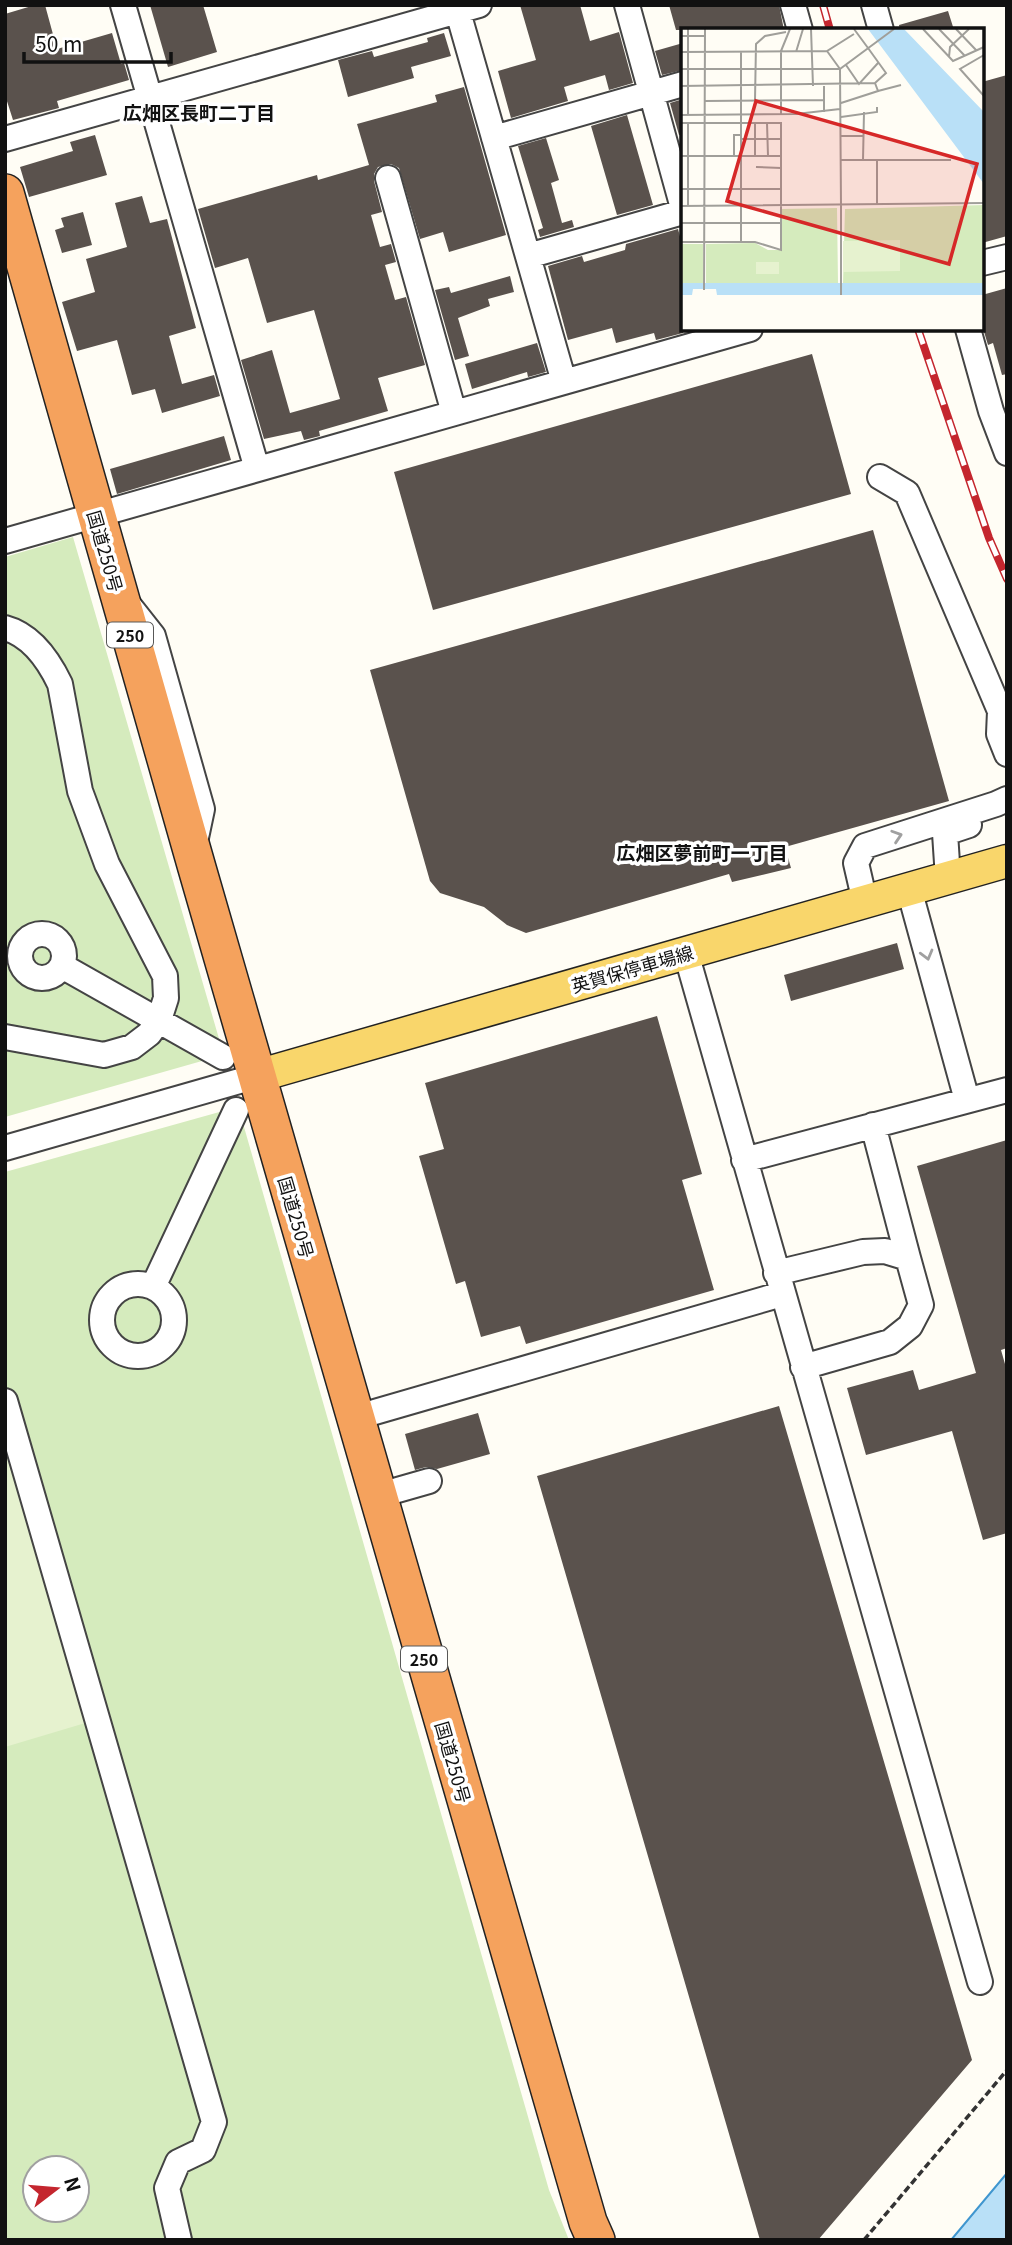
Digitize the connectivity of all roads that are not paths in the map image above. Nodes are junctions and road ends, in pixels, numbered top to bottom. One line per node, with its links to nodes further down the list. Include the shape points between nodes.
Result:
1 (123, 5): 10 (street)
2 (627, 5): 9 (street)
3 (793, 5): 6 (street)
4 (874, 5): 7 (street)
5 (464, 7): 10 (street); 11 (street)
6 (799, 28)
7 (880, 28)
8 (681, 85): 9 (street)
9 (652, 93): 11 (street); 15 (street)
10 (151, 98): 12 (street); 25 (street)
11 (494, 138): 17 (street)
12 (5, 139)
13 (388, 178): 23 (street)
14 (5, 193): 27 (highway, 国道250号 / 250)
15 (681, 202)
16 (681, 211): 17 (street)
17 (528, 257): 22 (street)
18 (1007, 257): 19 (street)
19 (984, 263)
20 (969, 331): 24 (street)
21 (718, 333): 22 (street)
22 (564, 382): 23 (street)
23 (454, 413): 25 (street)
24 (1007, 453)
25 (257, 469): 27 (street)
26 (880, 477): 30 (street, via 907,493)
27 (97, 516): 28 (street); 43 (highway, 国道250号 / 250)
28 (5, 541)
29 (5, 628): 40 (street, via 32,644 60,684 80,791 107,864 165,976 166,998)
30 (1003, 716): 31 (street, via 999,734)
31 (1007, 754)
32 (1007, 799): 37 (street, one-way to 32, via 856,863 865,846)
33 (1007, 814): 35 (street, via 945,833)
34 (1007, 861): 35 (main road, 英賀保停車場線)
35 (948, 878): 36 (main road, 英賀保停車場線)
36 (909, 889): 37 (main road, 英賀保停車場線); 45 (street, one-way to 45)
37 (865, 902): 38 (main road, 英賀保停車場線)
38 (686, 953): 43 (main road, 英賀保停車場線); 49 (street)
39 (62, 966): 40 (street)
40 (159, 1020): 41 (street, via 132,1046 104,1055); 42 (street)
41 (5, 1037)
42 (223, 1057)
43 (257, 1076): 48 (street); 55 (highway, 国道250号 / 250)
44 (1007, 1090): 45 (street)
45 (967, 1100): 47 (street)
46 (236, 1110): 52 (street)
47 (873, 1125): 49 (street); 50 (street)
48 (5, 1148)
49 (744, 1160): 51 (street)
50 (908, 1258): 51 (street, via 885,1251 863,1252); 53 (street, via 921,1304 910,1326 890,1342)
51 (779, 1283): 53 (street); 55 (street)
52 (153, 1287)
53 (803, 1367): 58 (street)
54 (5, 1401): 59 (street, via 214,2122 203,2150 178,2162 167,2188)
55 (354, 1418): 60 (highway, 国道250号 / 250)
56 (429, 1481): 57 (street)
57 (394, 1491)
58 (980, 1982)
59 (179, 2240)
60 (596, 2240)

